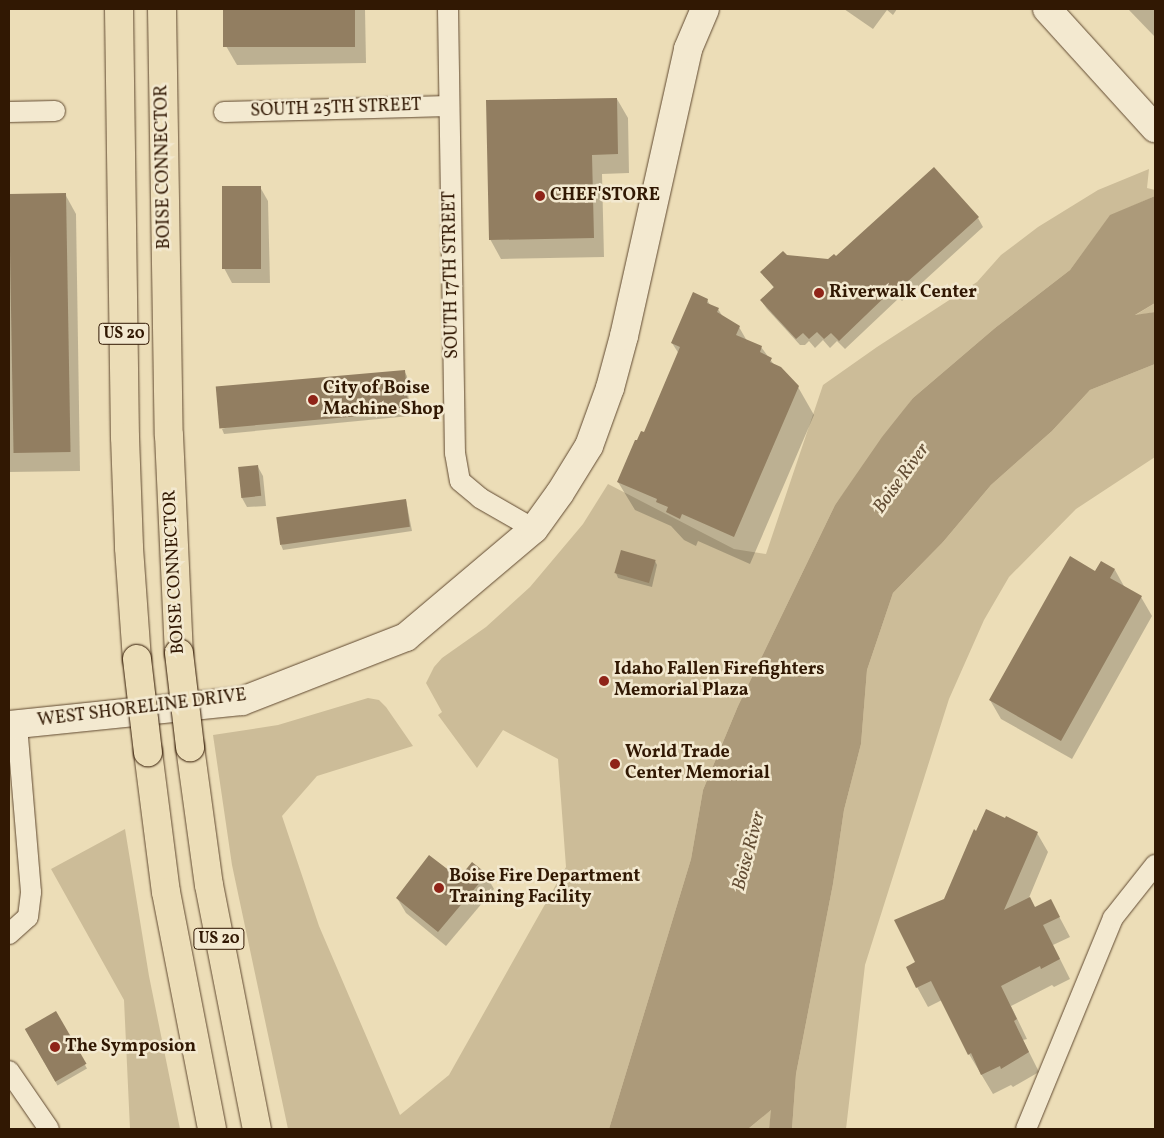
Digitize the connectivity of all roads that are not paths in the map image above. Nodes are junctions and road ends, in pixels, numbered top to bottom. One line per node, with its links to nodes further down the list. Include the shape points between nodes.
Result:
1 (119, 9): 17 (highway, US 20, bridge, via 125,437 137,659 166,892)
2 (162, 9): 18 (highway, BOISE CONNECTOR / US 20, bridge, via 169,435 179,653 209,885)
3 (448, 9): 6 (street, SOUTH 17TH STREET)
4 (705, 9): 11 (main road, WEST SHORELINE DRIVE, via 688,49 610,388 589,446)
5 (1047, 9): 10 (main road)
6 (449, 106): 9 (street, SOUTH 25TH STREET); 11 (street, SOUTH 17TH STREET, via 454,439 460,481 480,498)
7 (55, 111): 8 (street)
8 (9, 112)
9 (224, 112)
10 (1155, 128)
11 (534, 529): 12 (main road, WEST SHORELINE DRIVE, via 406,637 242,701)
12 (13, 724): 14 (street, via 31,892 28,917)
13 (1155, 865): 19 (street, via 1113,918)
14 (9, 934)
15 (9, 1071): 16 (street)
16 (49, 1129)
17 (212, 1129)
18 (257, 1129)
19 (1026, 1129)

